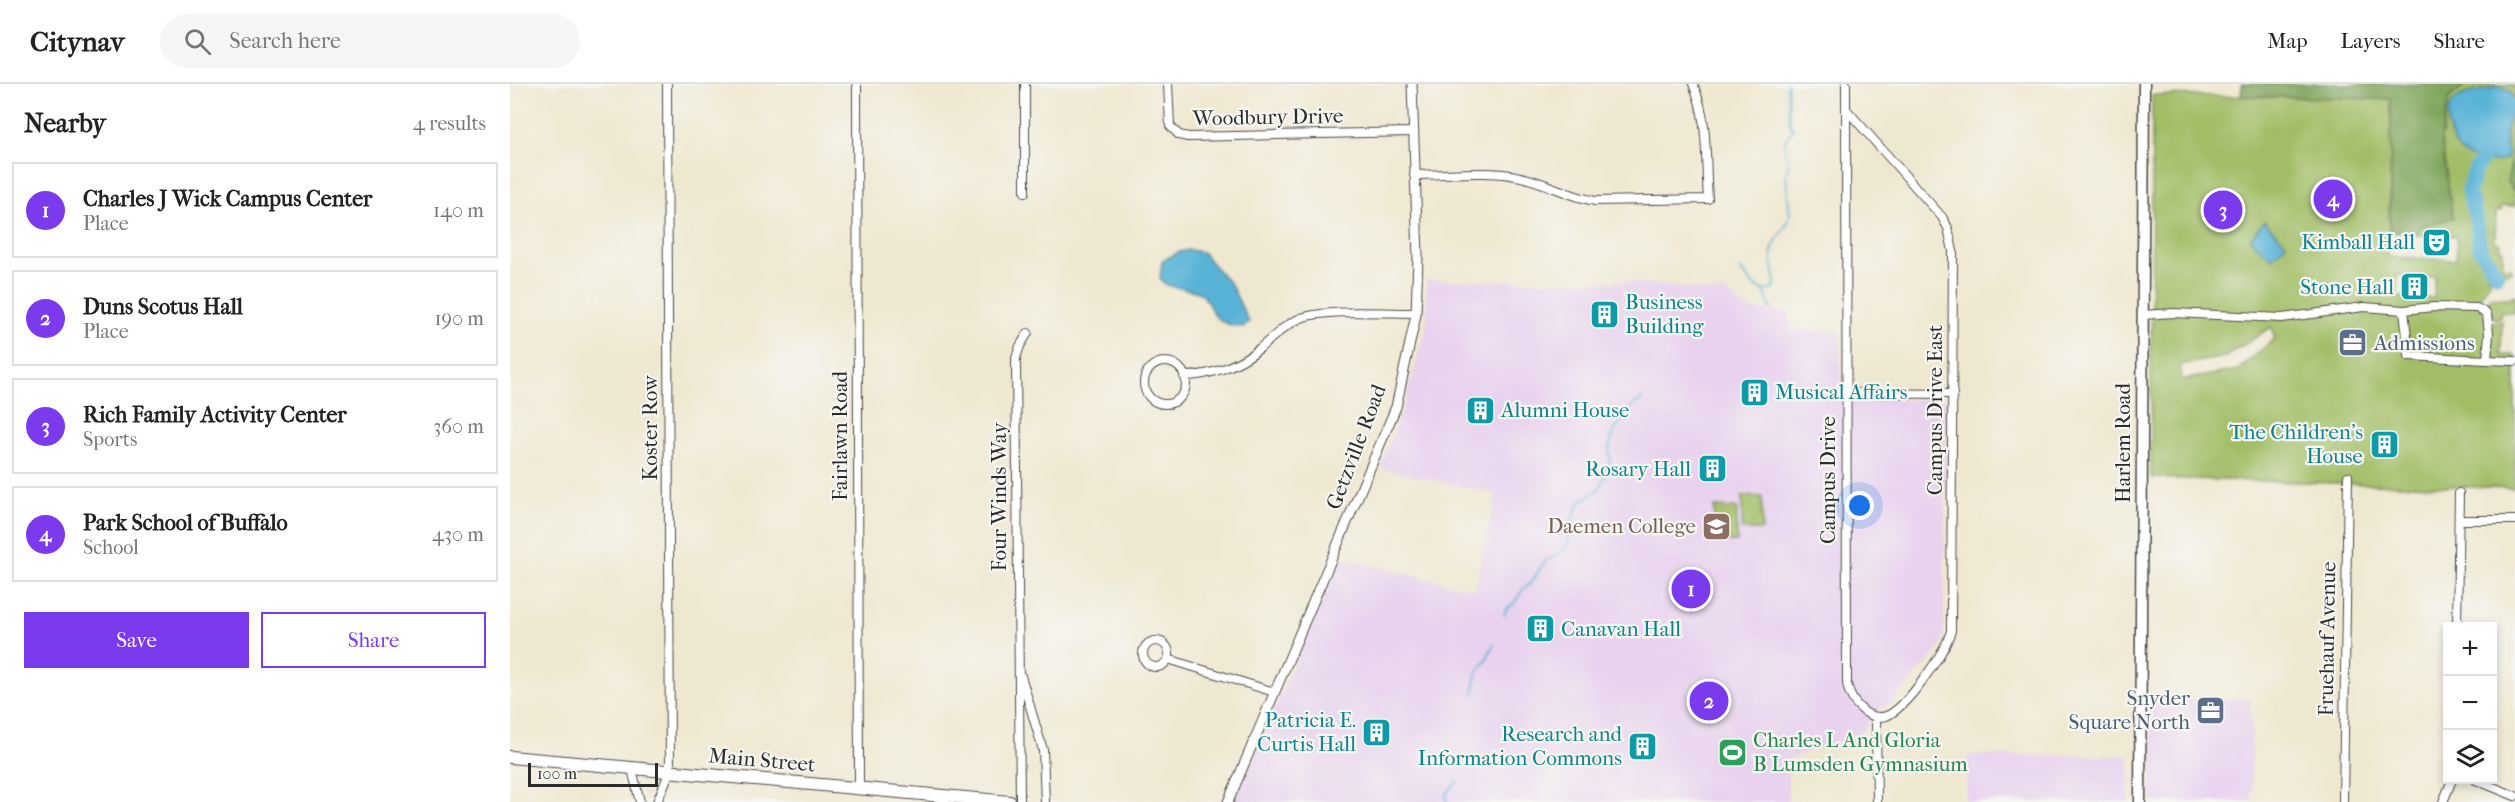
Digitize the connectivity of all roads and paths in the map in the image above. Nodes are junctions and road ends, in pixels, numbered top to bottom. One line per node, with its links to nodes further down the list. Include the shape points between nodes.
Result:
1 (667, 84): 33 (street, Koster Row)
2 (857, 84): 36 (street, Fairlawn Road)
3 (1025, 84): 12 (street)
4 (1168, 84): 10 (street, Woodbury Drive, via 1170,126 1188,137)
5 (1412, 84): 10 (street, Getzville Road)
6 (1693, 84): 11 (street, via 1705,123 1708,199 1595,201 1509,175)
7 (1846, 84): 9 (street, Campus Drive)
8 (2145, 84): 15 (main road, Harlem Road)
9 (1846, 109): 20 (street, Campus Drive); 21 (street, Campus Drive East, via 1927,198 1948,228 1954,260)
10 (1412, 132): 11 (street, Getzville Road)
11 (1414, 175): 14 (street, Getzville Road)
12 (1025, 192)
13 (2404, 310): 15 (street, via 2364,307 2282,318); 17 (street, via 2409,356); 17 (street, via 2484,310 2489,334)
14 (1416, 313): 19 (street, via 1302,318 1244,359 1201,376); 29 (street, Getzville Road, via 1396,407)
15 (2143, 315): 45 (main road, Harlem Road)
16 (1028, 333): 28 (street, Four Winds Way, via 1016,358)
17 (2487, 360): 18 (street)
18 (2515, 361)
19 (1184, 376): 19 (street, via 1170,363 1156,364 1146,373 1144,387 1157,402 1170,403 1181,395)
20 (1846, 393): 21 (street); 30 (street, Campus Drive, via 1847,684 1853,702)
21 (1953, 394): 30 (street, Campus Drive East, via 1951,631 1944,651 1909,696 1889,715)
22 (2348, 476): 46 (street, Fruehauf Avenue)
23 (2459, 493): 24 (street)
24 (2459, 520): 25 (street); 26 (street)
25 (2515, 520)
26 (2457, 622)
27 (1168, 659): 29 (street)
28 (1018, 663): 41 (street, Four Winds Way); 42 (street, Four Winds Way, via 1043,750)
29 (1274, 692): 43 (street, Getzville Road)
30 (1876, 717): 44 (street)
31 (510, 757): 32 (main road, Main Street)
32 (632, 769): 33 (main road, Main Street); 38 (street)
33 (670, 771): 36 (main road, Main Street); 39 (street)
34 (2450, 784): 47 (street)
35 (2486, 784): 37 (street)
36 (859, 789): 40 (main road, Main Street)
37 (2515, 796)
38 (640, 802)
39 (657, 802)
40 (1010, 802)
41 (1020, 802)
42 (1045, 802)
43 (1228, 802)
44 (1877, 802)
45 (2140, 802)
46 (2343, 802)
47 (2443, 802)

